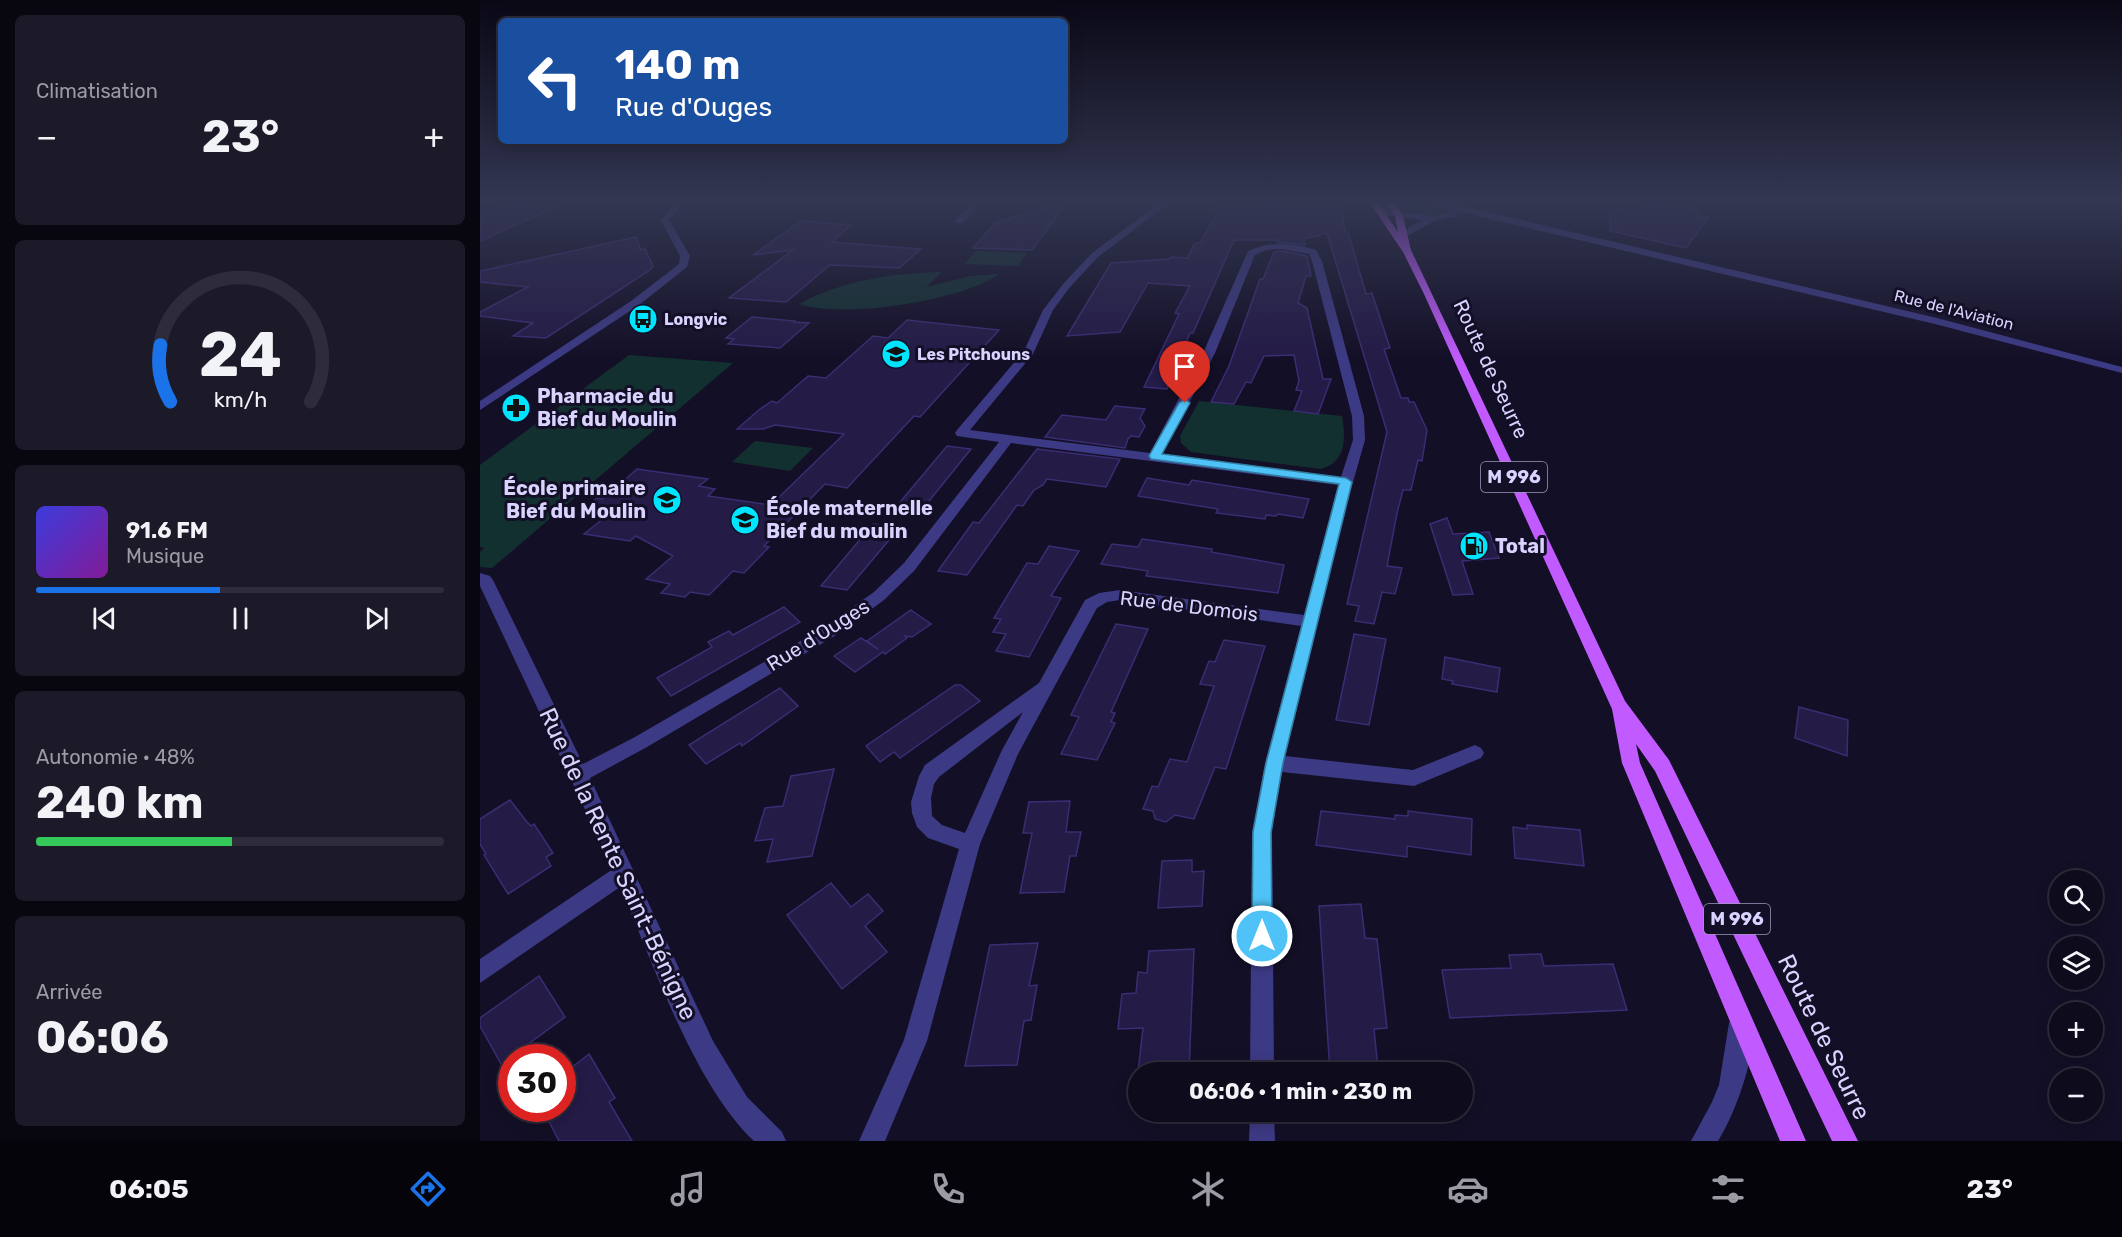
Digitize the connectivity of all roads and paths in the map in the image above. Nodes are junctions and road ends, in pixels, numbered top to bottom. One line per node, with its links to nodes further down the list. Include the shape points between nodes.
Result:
1 (683, 253): 8 (street, via 684,265 672,277)
2 (1097, 253): 9 (street, via 1048,310 1029,352 961,433)
3 (1251, 253): 10 (street, via 1209,353)
4 (1314, 253): 11 (street, via 1358,416 1359,440)
5 (1409, 253): 15 (main road, Route de Seurre / M 996)
6 (1652, 253): 7 (street, Rue de l'Aviation, via 1915,315)
7 (2122, 370)
8 (480, 406)
9 (1008, 438): 10 (street); 18 (street, Rue d'Ouges, via 909,567 879,596 822,636)
10 (1155, 456): 11 (street)
11 (1346, 482): 13 (street)
12 (480, 578): 18 (street, Rue de la Rente Saint-Bénigne, via 485,580)
13 (1310, 622): 14 (street, Rue de Domois, via 1120,595 1104,597 1091,604); 17 (street)
14 (1044, 686): 19 (street, Rue de Domois); 19 (street, Rue de Domois, via 932,771 927,779 921,792 920,815 924,824 933,831)
15 (1618, 705): 22 (main road, Route de Seurre / M 996, via 1631,763); 25 (main road, Route de Seurre / M 996, via 1662,766)
16 (1476, 753): 17 (street, via 1414,778)
17 (1274, 763): 23 (street, via 1262,842)
18 (579, 775): 20 (street, Rue de la Rente Saint-Bénigne)
19 (970, 843): 27 (street, Rue de Domois, via 915,1041)
20 (624, 873): 21 (street); 26 (street, Rue de la Rente Saint-Bénigne, via 676,993 715,1070 752,1125)
21 (480, 972)
22 (1741, 1020): 29 (street, via 1735,1078 1723,1112); 30 (main road, Route de Seurre / M 996)
23 (1262, 1062)
24 (1262, 1122): 28 (street)
25 (1841, 1136)
26 (772, 1141)
27 (872, 1141)
28 (1262, 1141)
29 (1704, 1141)
30 (1793, 1141)

